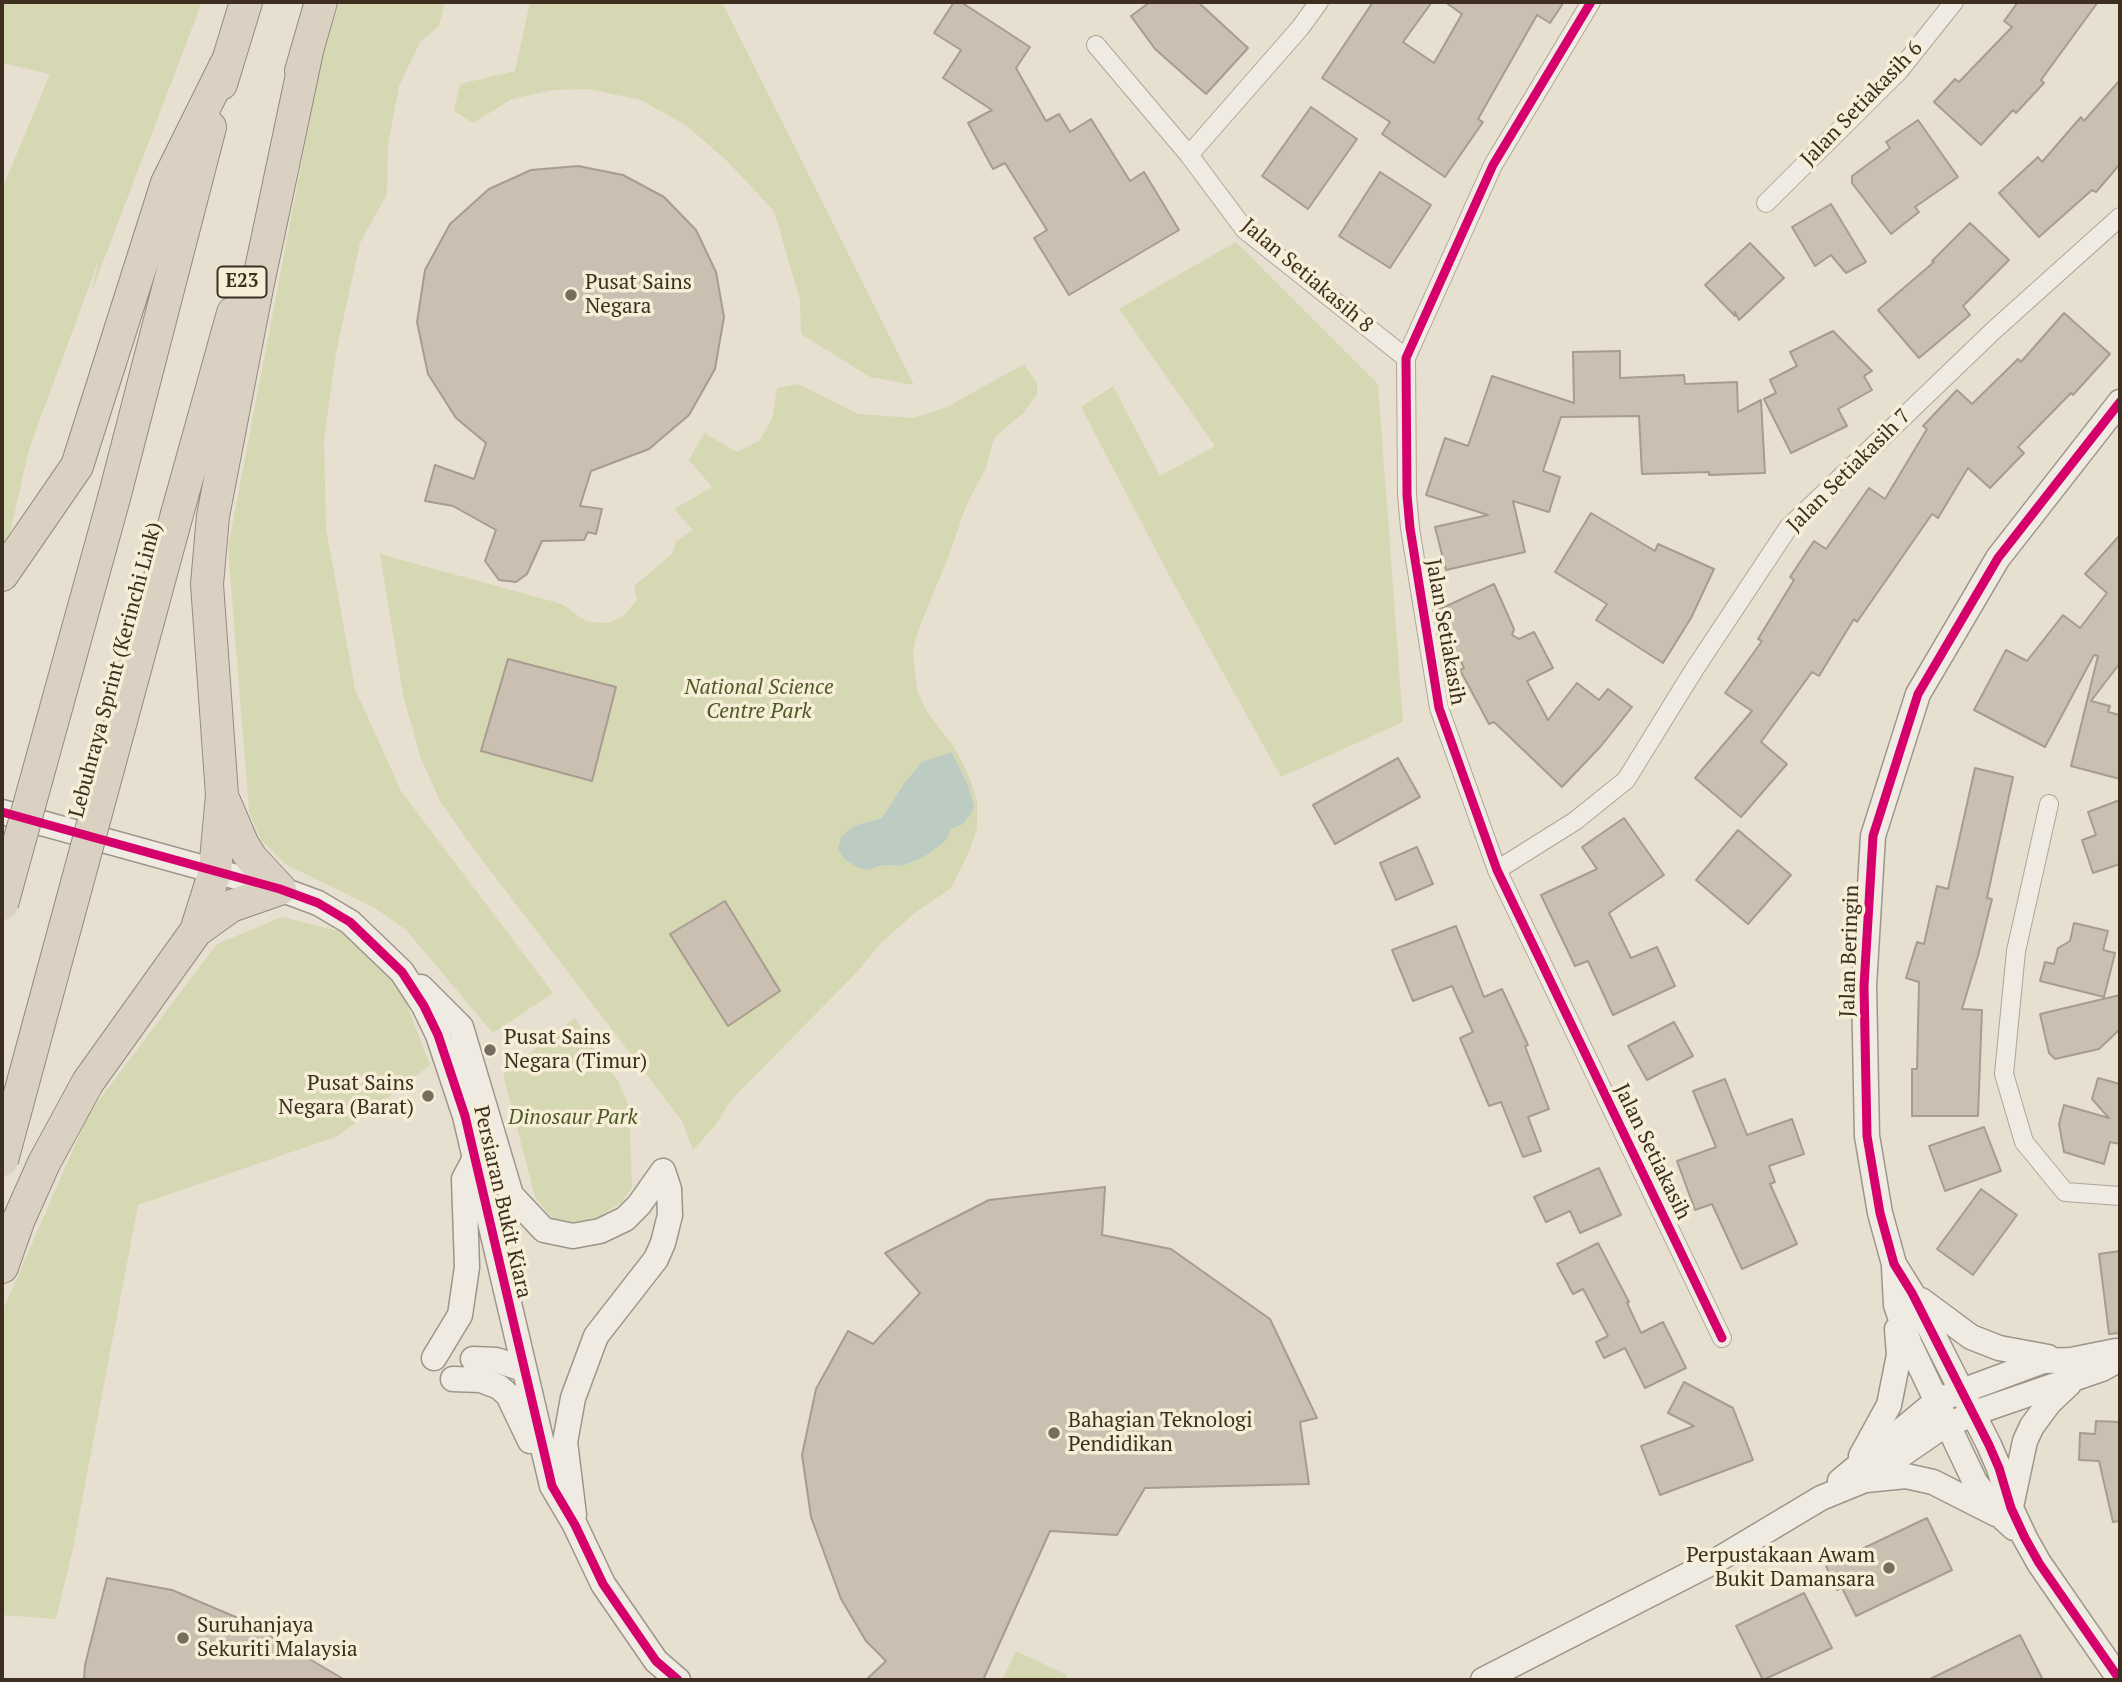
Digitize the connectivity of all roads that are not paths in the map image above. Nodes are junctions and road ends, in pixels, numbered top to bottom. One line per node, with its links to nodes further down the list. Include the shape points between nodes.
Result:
1 (246, 2): 8 (highway)
2 (321, 2): 7 (highway, Lebuhraya Sprint (Kerinchi Link) / E23)
3 (1319, 2): 9 (street)
4 (1591, 2): 12 (street, Jalan Setiakasih, via 1493,165)
5 (1954, 2): 10 (street, Jalan Setiakasih 6, via 1899,71)
6 (1097, 45): 9 (street, Jalan Setiakasih 8)
7 (307, 51): 15 (highway, via 213,516 207,584); 24 (highway, Lebuhraya Sprint (Kerinchi Link) / E23, bridge)
8 (226, 64): 14 (highway, via 167,183 77,466); 21 (highway, bridge, via 114,498)
9 (1189, 155): 12 (street, Jalan Setiakasih 8, via 1245,230)
10 (1766, 203)
11 (2120, 217): 18 (street, Jalan Setiakasih 7, via 1993,331 1788,528 1626,780 1575,821)
12 (1406, 358): 18 (street, Jalan Setiakasih, via 1409,528 1439,709)
13 (2120, 402): 28 (street, Jalan Beringin, via 1998,558 1918,694 1873,836 1864,986 1867,1136 1880,1213)
14 (2, 575)
15 (222, 795): 19 (highway); 20 (highway, via 243,845)
16 (2049, 804): 26 (street, via 2016,951 2004,1074 2024,1142 2065,1192)
17 (2, 812): 19 (street, Persiaran Bukit Kiara)
18 (1497, 870): 29 (street, Jalan Setiakasih)
19 (215, 871): 20 (street, Persiaran Bukit Kiara); 22 (highway)
20 (280, 888): 22 (highway, via 231,906); 23 (street, Persiaran Bukit Kiara, via 350,922)
21 (2, 904)
22 (197, 931): 27 (highway, via 88,1082 44,1163)
23 (402, 972): 25 (street, Persiaran Bukit Kiara, via 438,1035 465,1116); 44 (street, via 461,1027 511,1195 544,1230 573,1236 600,1231 625,1219 663,1171 669,1189 670,1215 656,1259 596,1336 573,1398 565,1442)
24 (2, 1160)
25 (474, 1160): 31 (street, via 464,1179 467,1267 460,1315); 34 (street, Persiaran Bukit Kiara)
26 (2120, 1196)
27 (2, 1267)
28 (1904, 1299): 35 (street, via 1971,1337); 37 (street, Jalan Beringin); 38 (street, Jalan Beringin, via 1910,1345); 41 (street, via 1889,1405)
29 (1722, 1338)
30 (2120, 1350): 35 (street)
31 (435, 1358)
32 (473, 1359): 34 (street, via 496,1360)
33 (2120, 1359): 35 (street)
34 (523, 1369): 42 (street, Persiaran Bukit Kiara)
35 (2073, 1370): 37 (street, via 2043,1361); 39 (street); 43 (street, via 2025,1441)
36 (453, 1378): 42 (street, via 481,1380 508,1395)
37 (1962, 1390): 38 (street); 39 (street, Jalan Beringin)
38 (1938, 1400): 40 (street, Jalan Beringin); 41 (street)
39 (1974, 1413): 40 (street); 43 (street, Jalan Beringin, via 1999,1468)
40 (1949, 1424): 41 (street); 43 (street, Jalan Beringin, via 1975,1482)
41 (1859, 1474): 43 (street, via 1933,1482); 46 (street, via 1719,1559)
42 (552, 1486): 44 (street, Persiaran Bukit Kiara)
43 (2007, 1513): 47 (street, Jalan Beringin)
44 (575, 1525): 45 (street, Persiaran Bukit Kiara, via 603,1584 656,1661)
45 (678, 1680)
46 (1483, 1680)
47 (2120, 1680)

